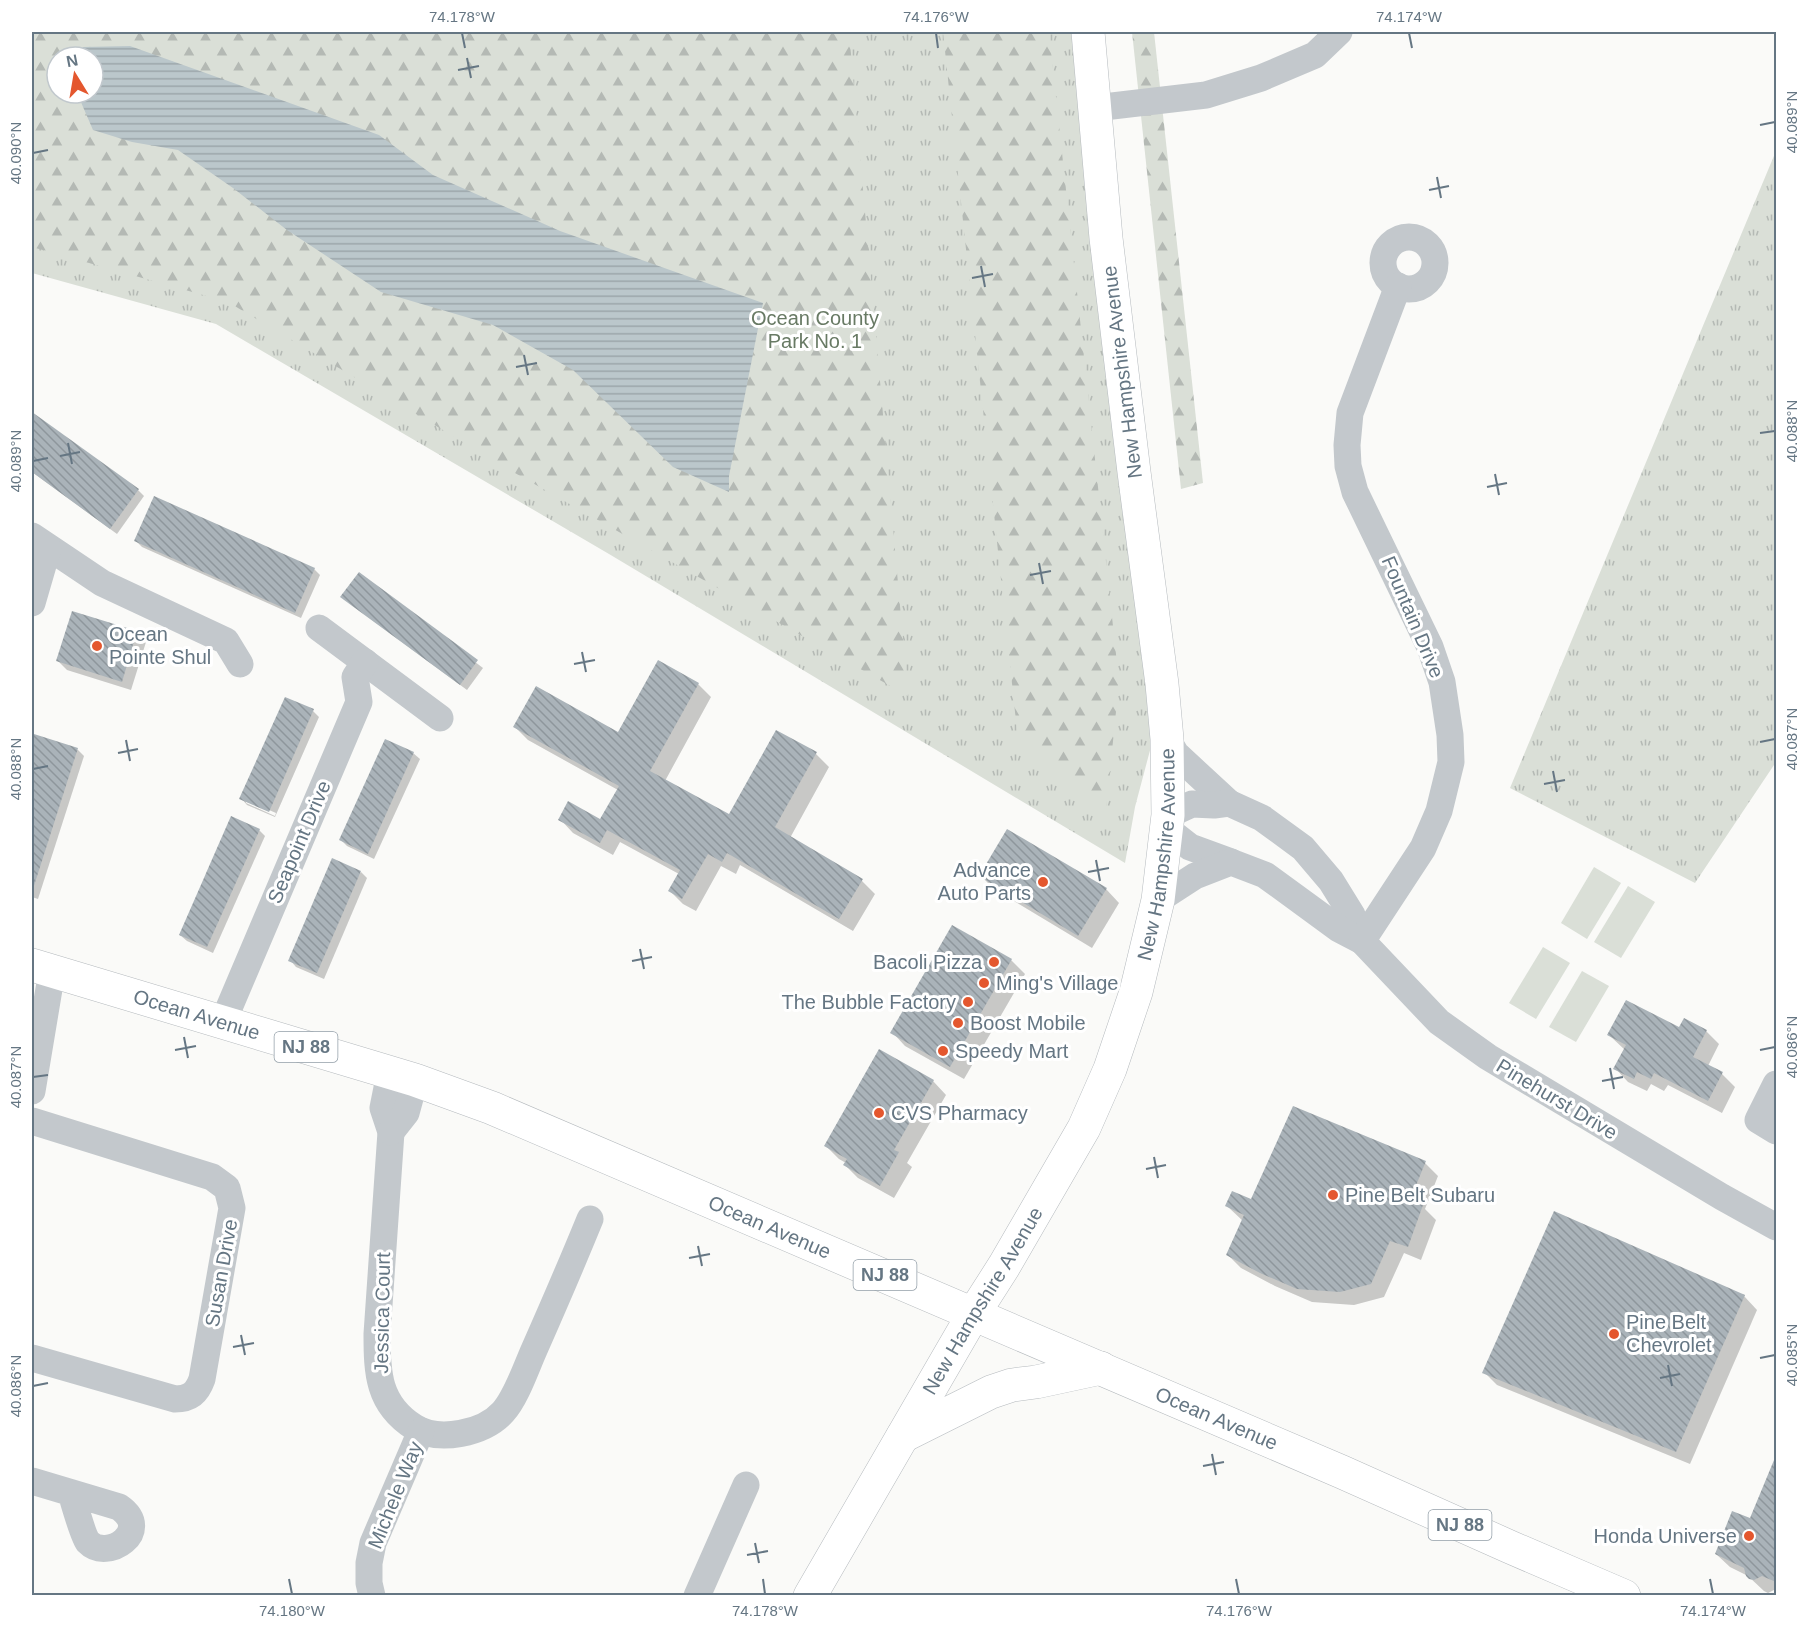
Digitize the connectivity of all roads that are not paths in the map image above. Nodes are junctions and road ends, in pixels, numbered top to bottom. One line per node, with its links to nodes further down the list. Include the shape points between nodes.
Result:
1 (1088, 32): 3 (main road, New Hampshire Avenue)
2 (1338, 32): 3 (street, via 1315,55 1261,78 1206,95)
3 (1095, 108): 11 (main road, New Hampshire Avenue, via 1106,238)
4 (1398, 286): 18 (street, Fountain Drive, via 1350,413 1348,466 1356,492 1430,646 1442,682 1451,762 1439,811 1423,848)
5 (40, 542): 6 (street); 9 (street, via 102,583 226,641)
6 (32, 603)
7 (319, 628): 8 (street)
8 (364, 662): 10 (street); 20 (street, Seapoint Drive, via 355,677 359,702)
9 (240, 664)
10 (440, 718)
11 (1167, 739): 12 (street, Pinehurst Drive, via 1176,754); 13 (main road, New Hampshire Avenue)
12 (1229, 803): 13 (street, Pinehurst Drive, via 1192,804); 15 (street, Pinehurst Drive, via 1262,818 1303,848)
13 (1168, 822): 14 (street, Pinehurst Drive, via 1190,847); 16 (main road, New Hampshire Avenue)
14 (1231, 862): 16 (street, via 1195,876); 17 (street, Pinehurst Drive, via 1265,875)
15 (1339, 895): 17 (street); 18 (street, Pinehurst Drive)
16 (1158, 900): 28 (main road, New Hampshire Avenue, via 1136,992 1091,1115)
17 (1320, 915): 18 (street, Pinehurst Drive)
18 (1362, 941): 27 (street, Pinehurst Drive, via 1439,1022 1488,1058)
19 (42, 968): 20 (main road, Ocean Avenue / NJ 88); 23 (street)
20 (223, 1022): 21 (main road, Ocean Avenue / NJ 88)
21 (403, 1076): 28 (main road, Ocean Avenue / NJ 88, via 492,1108); 31 (street, Jessica Court, via 383,1108 391,1132 377,1367 386,1398)
22 (1776, 1084): 25 (street, via 1758,1120)
23 (32, 1090)
24 (32, 1120): 29 (street, Susan Drive, via 212,1177 227,1188 232,1208 202,1379 192,1395 175,1399)
25 (1776, 1131)
26 (590, 1220): 31 (street, via 505,1411 490,1424 460,1433)
27 (1776, 1227)
28 (974, 1314): 30 (main road, Ocean Avenue / NJ 88); 32 (main road, New Hampshire Avenue)
29 (32, 1358)
30 (1101, 1368): 32 (main road, via 991,1392); 39 (main road, Ocean Avenue / NJ 88)
31 (421, 1431): 36 (street, Michele Way, via 373,1543 369,1563)
32 (903, 1436): 38 (main road, New Hampshire Avenue)
33 (32, 1481): 35 (street)
34 (746, 1485): 37 (street)
35 (71, 1493)
36 (372, 1596)
37 (697, 1596)
38 (810, 1596)
39 (1624, 1596)

